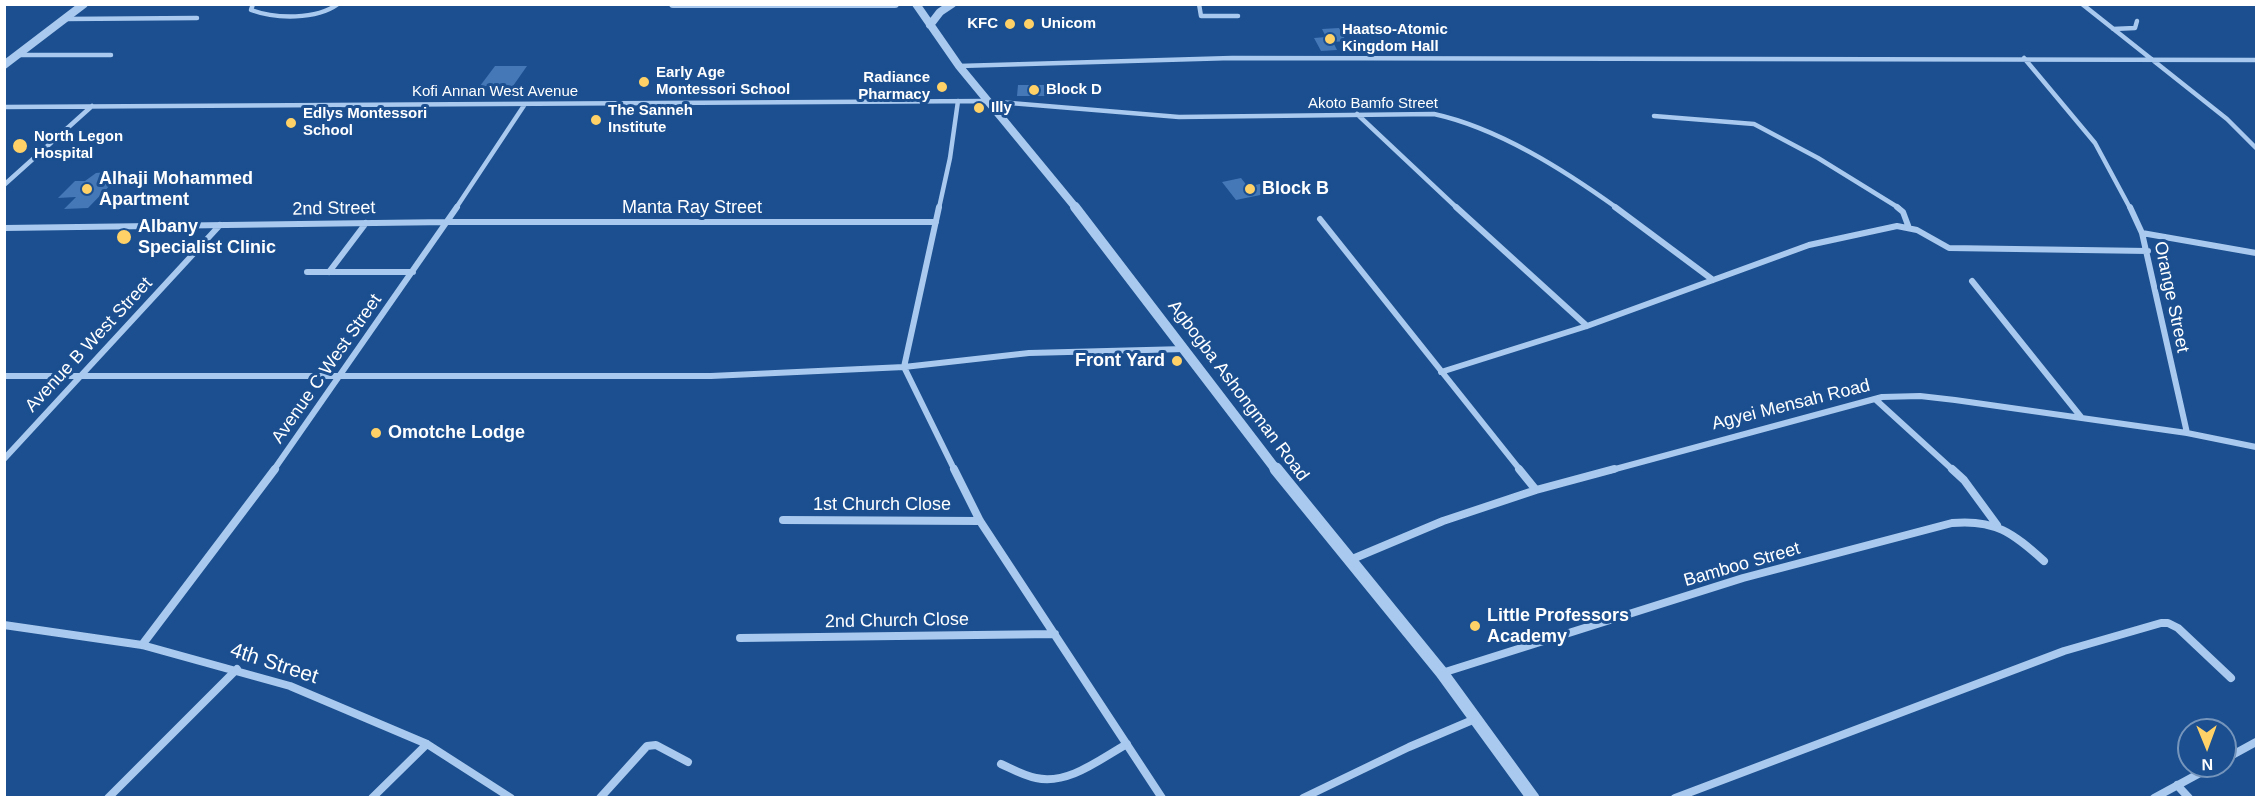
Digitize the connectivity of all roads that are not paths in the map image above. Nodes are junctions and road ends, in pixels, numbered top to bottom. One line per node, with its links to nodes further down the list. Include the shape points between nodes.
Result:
1 (84, 4): 12 (street)
2 (253, 4): 3 (street, via 251,10 259,13 320,15)
3 (338, 4)
4 (673, 4): 5 (street)
5 (895, 4)
6 (916, 4): 14 (street, Agbogba Ashongman Road)
7 (952, 4): 14 (street)
8 (1199, 4): 10 (street, via 1201,16)
9 (2082, 4): 15 (street)
10 (1239, 16)
11 (197, 18): 12 (street)
12 (65, 19): 16 (street)
13 (2137, 21): 15 (street, via 2135,28)
14 (930, 25): 22 (street, Agbogba Ashongman Road)
15 (2113, 29): 19 (street)
16 (18, 55): 17 (street); 21 (street)
17 (111, 55)
18 (2024, 58): 19 (street); 22 (street, via 1232,58); 39 (street, Orange Street, via 2095,143)
19 (2151, 60): 20 (street); 30 (street, via 2227,119)
20 (2256, 60)
21 (4, 65)
22 (959, 66): 24 (street, Agbogba Ashongman Road)
23 (958, 101): 24 (street, Kofi Annan West Avenue); 25 (street, Kofi Annan West Avenue); 34 (street)
24 (986, 101): 28 (street, Akoto Bamfo Street, via 1179,117); 48 (street, Agbogba Ashongman Road, via 1049,173)
25 (525, 104): 26 (street, Kofi Annan West Avenue); 33 (street, Avenue C West Street)
26 (92, 106): 27 (street, Kofi Annan West Avenue); 31 (street)
27 (4, 107)
28 (1357, 114): 45 (street, Akoto Bamfo Street, via 1434,114 1469,124 1538,156 1591,188); 47 (street)
29 (1654, 116): 38 (street, via 1754,124 1893,203 1903,212)
30 (2256, 148)
31 (4, 185)
32 (1320, 219): 50 (street)
33 (448, 222): 34 (street, Manta Ray Street); 35 (street, 2nd Street); 44 (street, Avenue C West Street)
34 (936, 222): 49 (street)
35 (366, 223): 36 (street, 2nd Street); 43 (street)
36 (220, 225): 37 (street, 2nd Street); 52 (street, Avenue B West Street)
37 (4, 228)
38 (1909, 228): 40 (street, via 1949,248); 45 (street, via 1886,228 1809,245)
39 (2142, 233): 40 (street, Orange Street); 41 (street)
40 (2148, 251): 56 (street, Orange Street)
41 (2256, 252)
42 (307, 272): 43 (street)
43 (329, 272): 44 (street)
44 (413, 272): 53 (street, Avenue C West Street)
45 (1713, 280): 47 (street)
46 (1972, 281): 55 (street)
47 (1587, 326): 50 (street)
48 (1186, 349): 49 (street, via 1029,352); 63 (street, Agbogba Ashongman Road)
49 (904, 367): 53 (street, via 711,376); 61 (street)
50 (1441, 372): 59 (street)
51 (4, 376): 52 (street)
52 (81, 376): 53 (street); 58 (street, Avenue B West Street)
53 (342, 376): 68 (street, Avenue C West Street, via 192,584)
54 (1875, 399): 55 (street, Agyei Mensah Road, via 1920,396); 59 (street, Agyei Mensah Road); 62 (street, via 1964,480)
55 (2081, 417): 56 (street, Agyei Mensah Road)
56 (2187, 433): 57 (street, Agyei Mensah Road)
57 (2256, 447)
58 (4, 459)
59 (1536, 490): 63 (street, Agyei Mensah Road, via 1443,521)
60 (783, 520): 61 (street, 1st Church Close)
61 (980, 521): 66 (street)
62 (1998, 526): 64 (street, Bamboo Street); 70 (street, Bamboo Street, via 1988,522 1952,524 1754,576)
63 (1349, 560): 70 (street, Agbogba Ashongman Road)
64 (2044, 561)
65 (4, 625): 68 (street, 4th Street)
66 (1055, 634): 67 (street, 2nd Church Close); 75 (street)
67 (740, 638)
68 (142, 645): 69 (street, 4th Street)
69 (237, 669): 74 (street, 4th Street, via 290,686); 81 (street)
70 (1442, 673): 72 (street, Agbogba Ashongman Road)
71 (2231, 678): 88 (street, via 2178,628 2161,623 2064,651)
72 (1475, 719): 86 (street); 87 (street, Agbogba Ashongman Road)
73 (2256, 742): 76 (street)
74 (427, 744): 82 (street); 83 (street, 4th Street)
75 (1127, 744): 78 (street, via 1067,776 1053,779 1039,779); 85 (street)
76 (2237, 752)
77 (688, 762): 84 (street, via 656,745 647,746)
78 (1002, 764)
79 (2190, 778): 80 (street)
80 (2177, 785): 89 (street); 90 (street)
81 (108, 798)
82 (372, 798)
83 (511, 798)
84 (600, 798)
85 (1162, 798)
86 (1303, 798)
87 (1533, 798)
88 (1675, 798)
89 (2154, 798)
90 (2189, 798)

